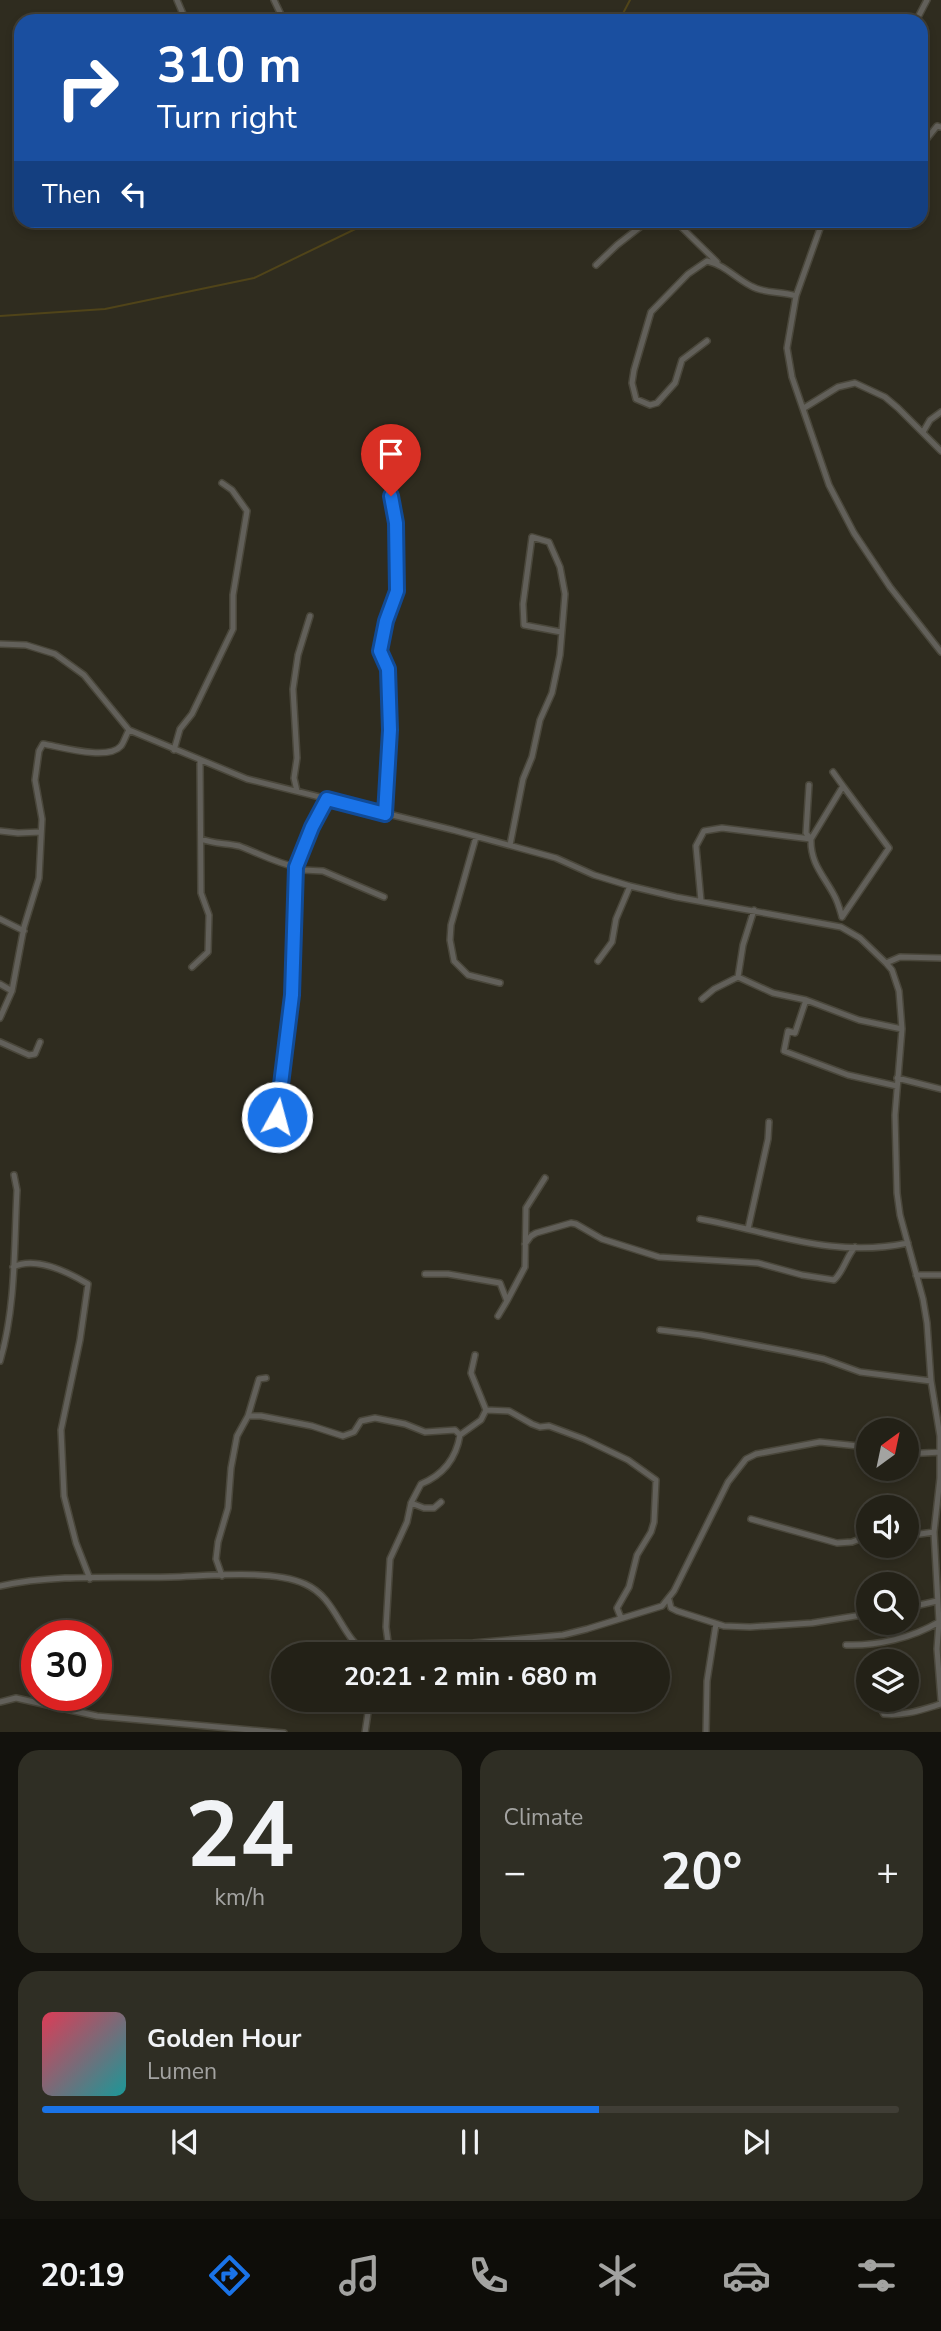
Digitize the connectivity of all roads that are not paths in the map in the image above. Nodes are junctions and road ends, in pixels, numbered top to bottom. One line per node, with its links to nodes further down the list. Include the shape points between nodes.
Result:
1 (941, 127): 2 (street)
2 (928, 137)
3 (639, 228): 7 (street)
4 (683, 228): 6 (street)
5 (820, 228): 8 (street)
6 (721, 264): 8 (street, via 751,287); 9 (street, via 707,261 700,265 651,312 634,370 636,399 657,403 675,383 682,360)
7 (596, 265)
8 (796, 296): 10 (street, via 787,348)
9 (707, 341)
10 (804, 408): 12 (street, via 838,387 855,383 885,397); 19 (street, via 829,485 854,533)
11 (941, 412): 12 (street)
12 (923, 432): 13 (street)
13 (941, 451)
14 (222, 483): 21 (street, via 247,511 233,595 233,629 192,714 180,729)
15 (391, 496): 28 (street, via 397,591 380,651 388,669 390,730)
16 (310, 616): 26 (street, via 293,689)
17 (561, 632): 17 (street, via 524,625 531,537 549,542 560,567 565,594); 34 (street, via 552,693 523,779)
18 (0, 644): 20 (street, via 44,649 67,661)
19 (941, 652)
20 (129, 730): 21 (street); 30 (street, via 121,747 109,753 43,744 35,780)
21 (174, 750): 22 (street)
22 (200, 761): 26 (street); 32 (street)
23 (833, 772): 25 (street)
24 (809, 785): 33 (street, via 806,833)
25 (843, 786): 33 (street); 40 (street, via 889,848)
26 (296, 791): 27 (street)
27 (327, 799): 28 (street); 35 (street)
28 (385, 814): 31 (street)
29 (0, 831): 30 (street)
30 (41, 832): 43 (street, via 39,878)
31 (476, 837): 34 (street); 49 (street, via 450,940 454,961 468,975)
32 (201, 839): 35 (street, via 236,845); 47 (street, via 208,952)
33 (811, 839): 38 (street, via 722,828 704,831 696,846); 40 (street, via 813,857)
34 (510, 845): 36 (street)
35 (297, 866): 37 (street, via 323,871); 61 (street, via 292,995)
36 (630, 886): 38 (street); 45 (street, via 612,942)
37 (384, 897)
38 (701, 901): 39 (street)
39 (754, 910): 42 (street); 48 (street)
40 (842, 917): 42 (street)
41 (0, 919): 43 (street)
42 (841, 927): 46 (street)
43 (24, 931): 51 (street)
44 (941, 958): 46 (street, via 900,957)
45 (598, 961)
46 (886, 963): 55 (street, via 899,991)
47 (192, 967)
48 (738, 977): 52 (street); 53 (street, via 773,993)
49 (500, 983)
50 (0, 984): 51 (street)
51 (12, 991): 54 (street)
52 (702, 999)
53 (806, 1000): 55 (street, via 859,1020); 59 (street, via 795,1033 788,1031 784,1051 848,1075)
54 (0, 1018)
55 (902, 1029): 58 (street)
56 (0, 1042): 57 (street, via 29,1055 35,1054)
57 (40, 1042)
58 (897, 1078): 59 (street); 60 (street)
59 (897, 1086): 67 (street, via 897,1193)
60 (941, 1089)
61 (277, 1117)
62 (769, 1122): 66 (street)
63 (14, 1175): 70 (street)
64 (545, 1178): 68 (street, via 526,1208)
65 (700, 1219): 66 (street)
66 (748, 1229): 69 (street, via 814,1245)
67 (908, 1243): 69 (street); 72 (street)
68 (525, 1244): 69 (street, via 536,1233 571,1223 602,1239 659,1257 758,1263 834,1280); 74 (street, via 525,1267)
69 (855, 1247)
70 (13, 1267): 78 (street); 94 (street, via 34,1263 88,1284 61,1430 64,1496)
71 (425, 1274): 74 (street, via 500,1283)
72 (916, 1275): 73 (street); 80 (street, via 927,1323)
73 (941, 1275)
74 (507, 1301): 75 (street)
75 (498, 1316)
76 (660, 1330): 80 (street, via 796,1353 860,1372)
77 (475, 1355): 81 (street, via 471,1373)
78 (0, 1361)
79 (266, 1378): 82 (street, via 259,1379)
80 (931, 1381): 85 (street)
81 (486, 1410): 83 (street, via 481,1420); 100 (street, via 509,1410 532,1424 584,1439 628,1460 656,1480 654,1522 617,1608)
82 (248, 1416): 83 (street, via 343,1436 354,1432 362,1421 375,1418 425,1432 455,1430); 93 (street, via 237,1436 228,1508 218,1542 216,1559)
83 (460, 1435): 88 (street, via 457,1451 446,1467 421,1484)
84 (856, 1446): 96 (street, via 820,1442 746,1459 729,1482)
85 (940, 1452): 86 (street); 90 (street)
86 (919, 1453)
87 (441, 1502): 88 (street, via 434,1508)
88 (411, 1503): 104 (street, via 390,1559)
89 (751, 1519): 92 (street, via 837,1543)
90 (934, 1532): 91 (street); 97 (street)
91 (919, 1534)
92 (856, 1540)
93 (222, 1576): 94 (street); 103 (street, via 274,1577 306,1584 332,1605)
94 (90, 1579): 95 (street, via 56,1578)
95 (0, 1586)
96 (669, 1600): 100 (street); 102 (street, via 671,1608)
97 (937, 1601): 98 (street); 101 (street)
98 (919, 1605)
99 (856, 1616): 102 (street, via 789,1625)
100 (621, 1618): 105 (street, via 563,1635)
101 (939, 1622): 106 (street, via 921,1633); 108 (street)
102 (716, 1624): 115 (street)
103 (355, 1642)
104 (386, 1642)
105 (484, 1642)
106 (846, 1645)
107 (0, 1702): 113 (street, via 16,1698 97,1716)
108 (941, 1702): 109 (street)
109 (919, 1710)
110 (368, 1712): 114 (street)
111 (883, 1712): 112 (street)
112 (914, 1712)
113 (284, 1732)
114 (365, 1732)
115 (706, 1732)

